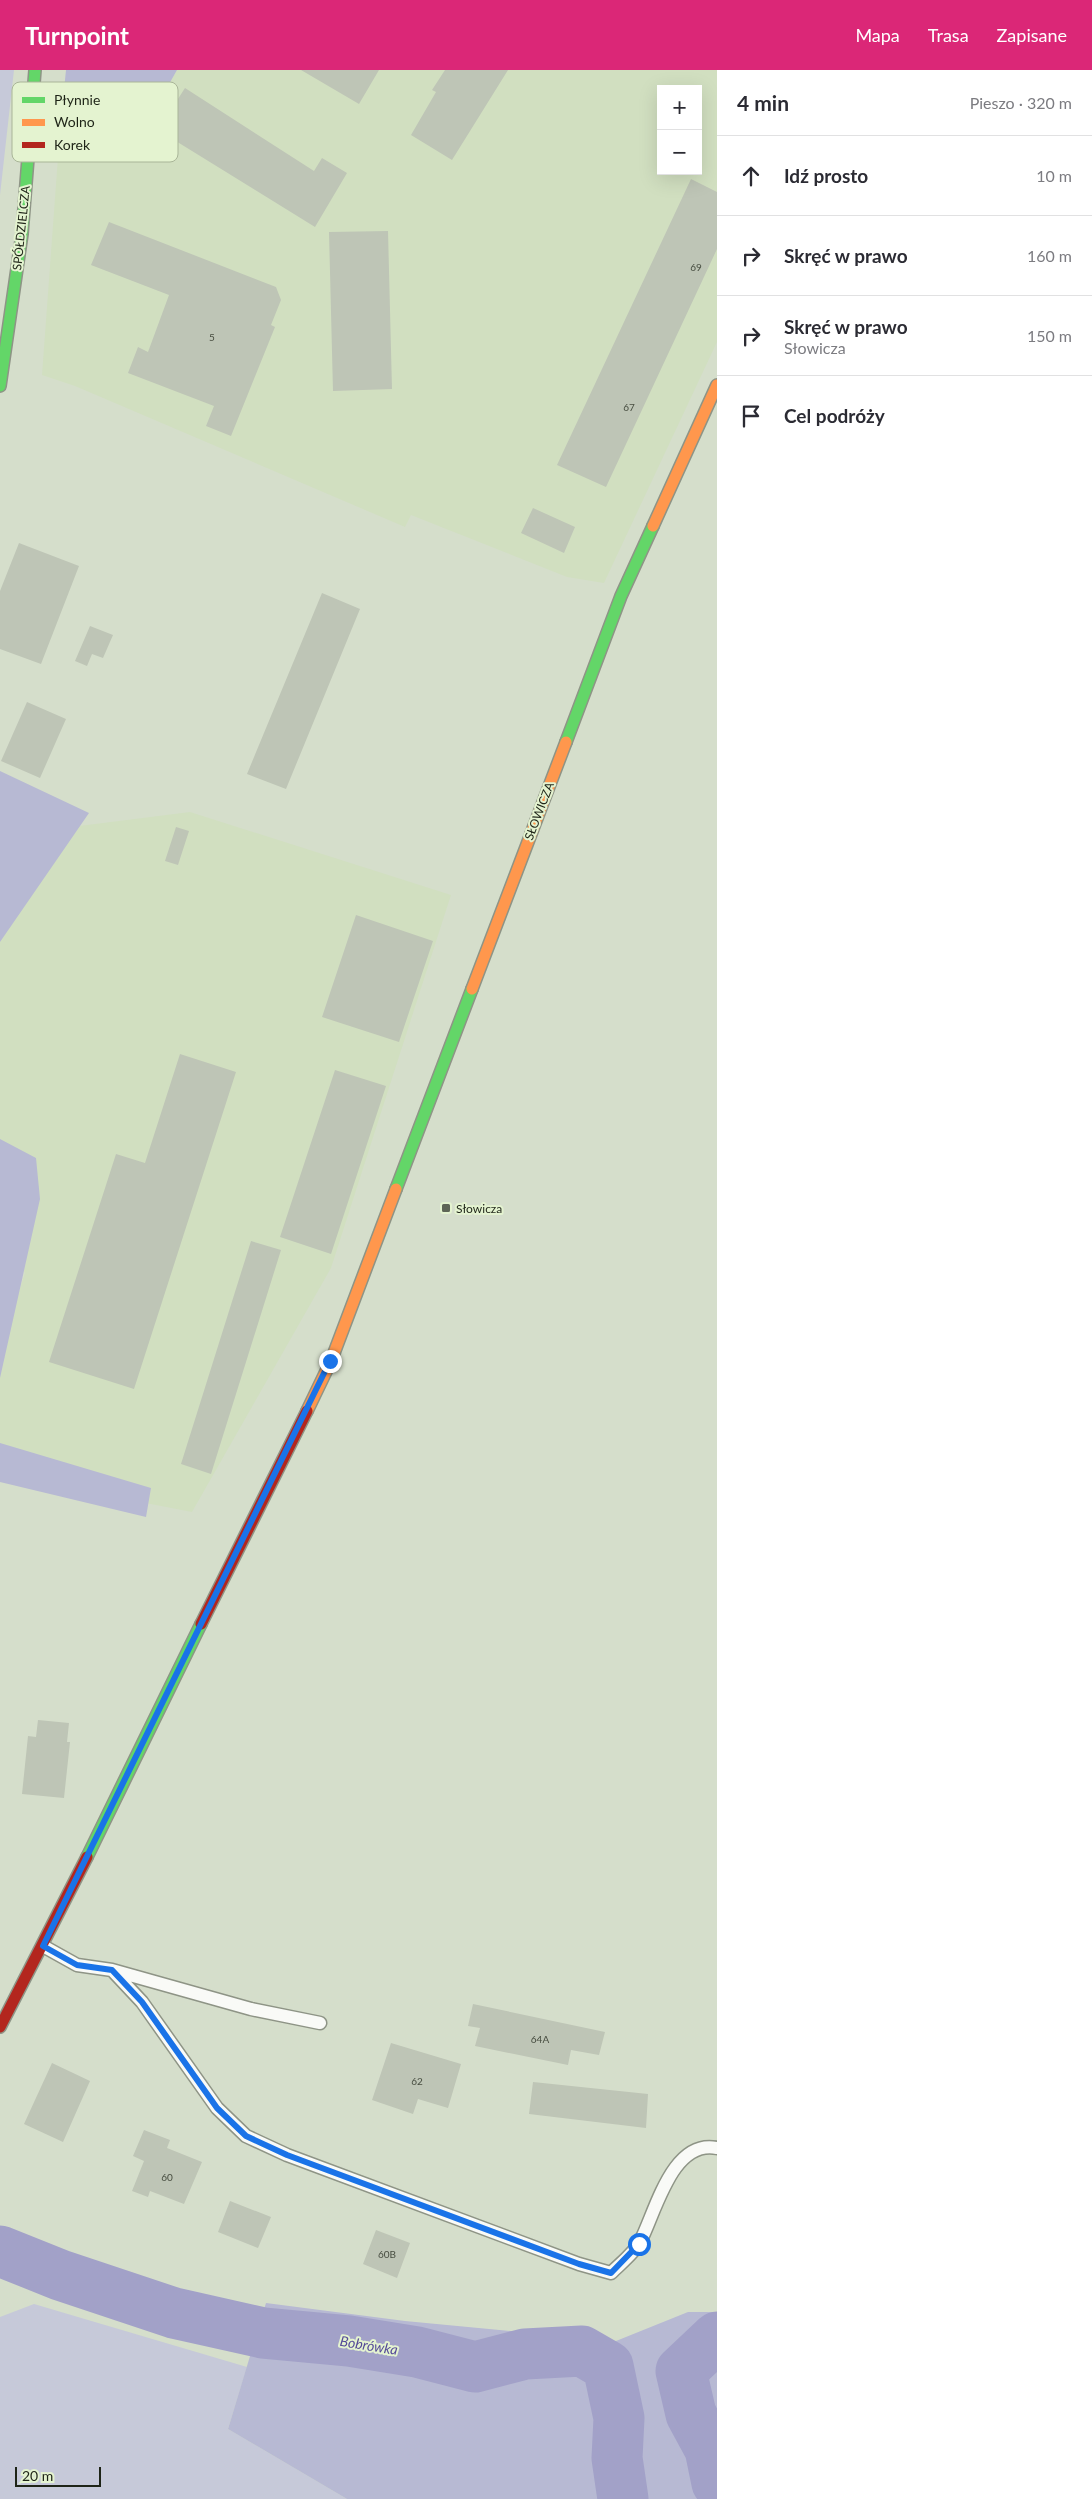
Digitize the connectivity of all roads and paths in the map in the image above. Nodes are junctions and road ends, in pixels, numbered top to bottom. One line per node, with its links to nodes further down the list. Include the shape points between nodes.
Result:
1 (28, 162): 3 (street, SPÓŁDZIELCZA, via 22,234)
2 (717, 385): 4 (street, SŁOWICZA, via 620,596 330,1361)
3 (0, 386)
4 (43, 1946): 5 (lane, via 77,1965); 7 (street, SŁOWICZA)
5 (112, 1970): 6 (lane, via 251,2008); 8 (lane, via 142,2002 217,2108 246,2136 287,2155 579,2264 611,2273 639,2244 674,2168 692,2150 708,2146)
6 (320, 2023)
7 (0, 2027)
8 (717, 2148)

